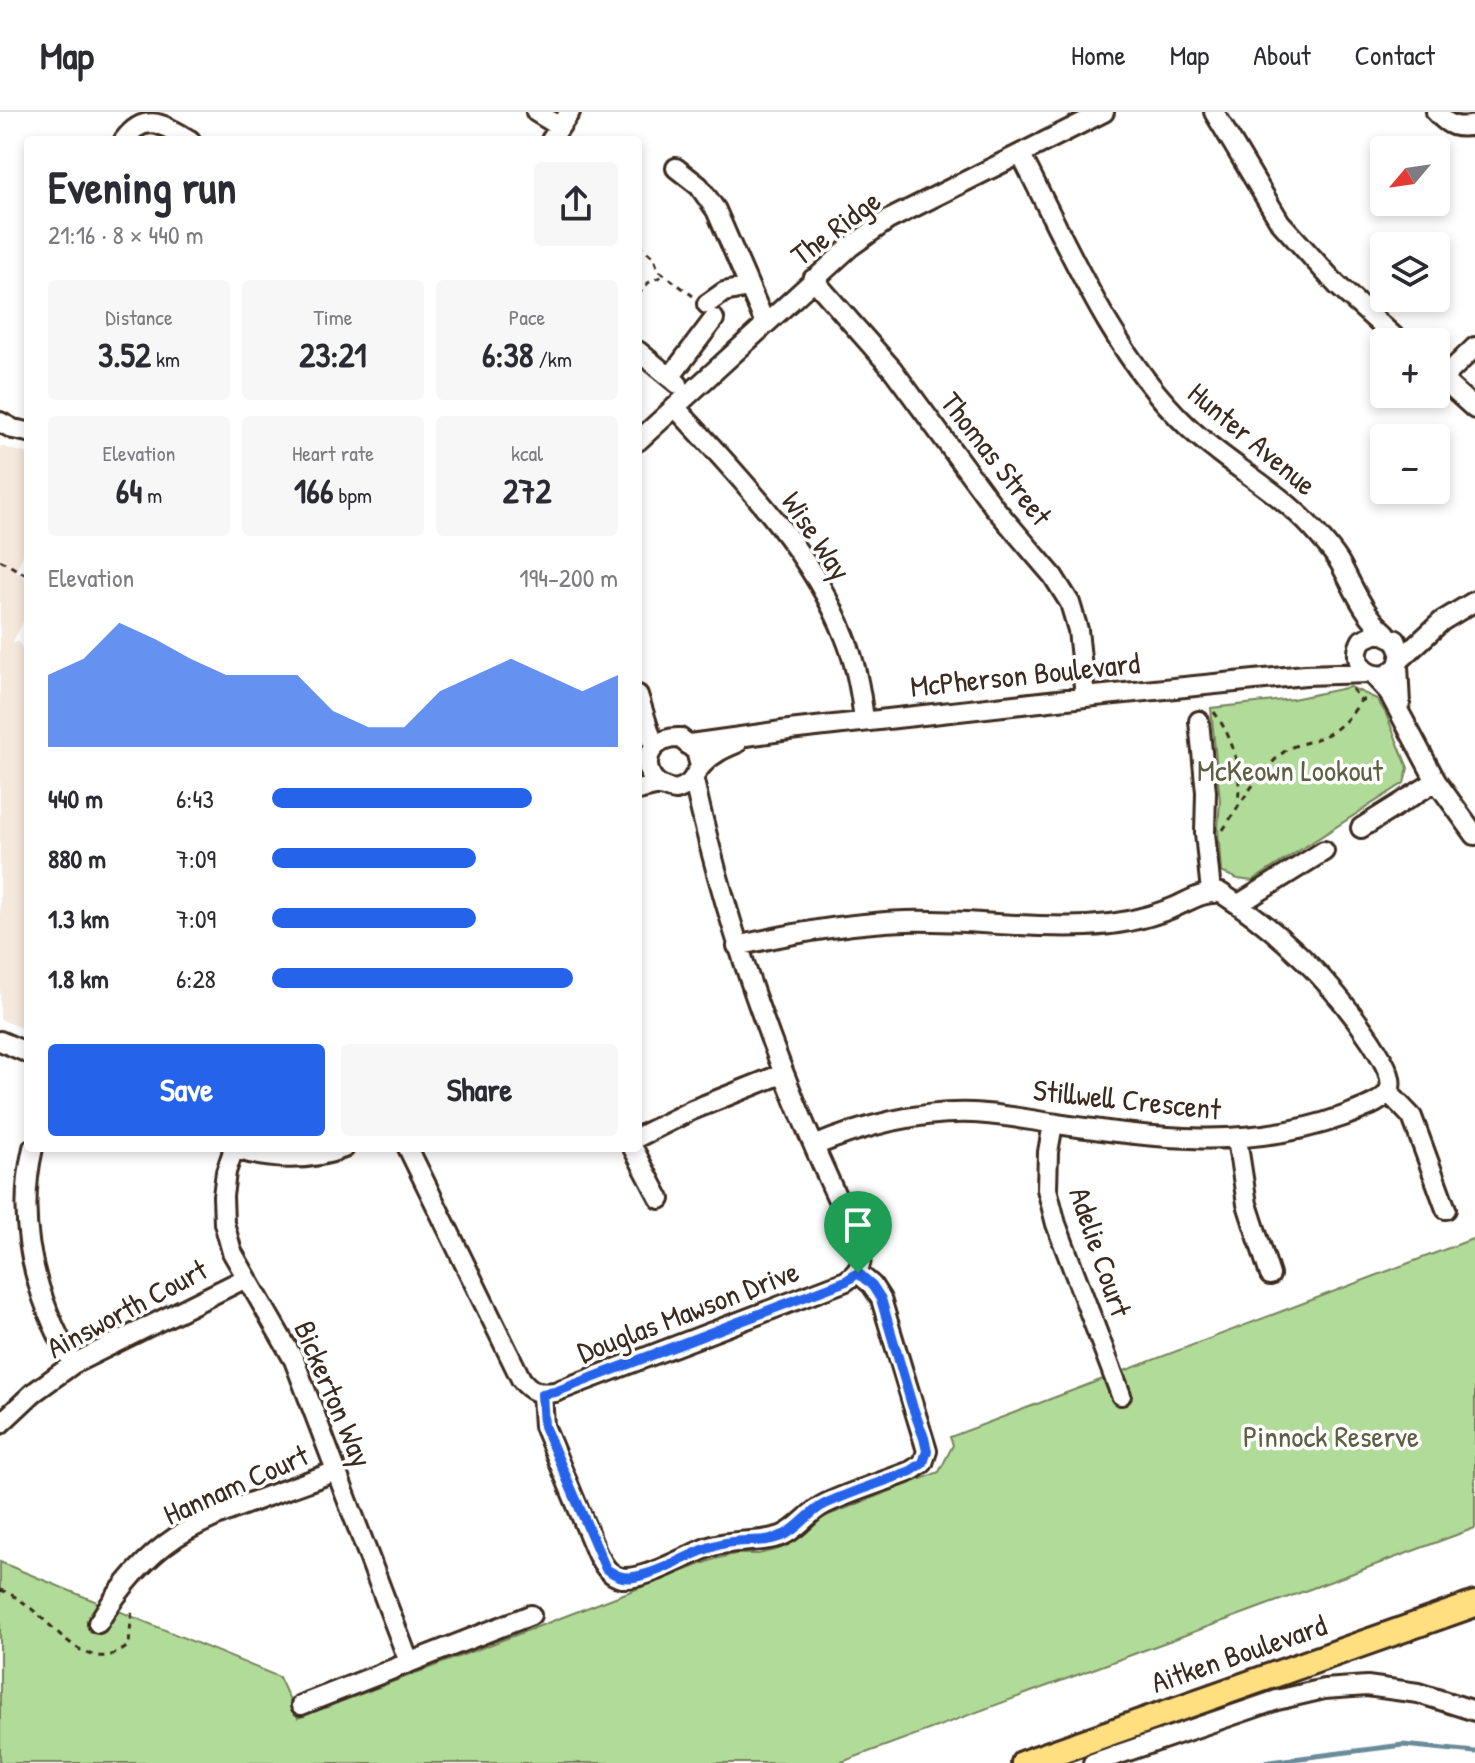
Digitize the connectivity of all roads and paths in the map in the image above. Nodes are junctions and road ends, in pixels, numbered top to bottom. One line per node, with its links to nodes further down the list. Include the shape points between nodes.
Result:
1 (536, 112): 7 (street)
2 (1104, 112): 10 (street, The Ridge)
3 (1214, 112): 19 (street, via 1280,222)
4 (1436, 112): 6 (street, via 1446,123)
5 (145, 116): 8 (street); 9 (street)
6 (1475, 125)
7 (560, 126)
8 (126, 136)
9 (183, 136)
10 (1021, 155): 14 (street, The Ridge, via 888,220); 32 (street, Hunter Avenue, via 1133,364 1187,426 1313,529)
11 (676, 168): 15 (street, via 699,186 716,210)
12 (642, 248): 13 (path)
13 (664, 275): 16 (path); 17 (path)
14 (813, 279): 18 (street, The Ridge); 42 (street, Thomas Street, via 893,370 987,498 1053,576 1070,603 1078,630)
15 (748, 287): 17 (street, via 724,292); 18 (street)
16 (642, 290)
17 (710, 312): 23 (street)
18 (765, 323): 25 (street, The Ridge)
19 (1385, 328)
20 (1475, 347): 22 (street)
21 (642, 354): 23 (street, Wise Way)
22 (1450, 367)
23 (671, 376): 25 (street, Wise Way)
24 (1450, 386): 26 (street)
25 (681, 401): 29 (street, The Ridge); 47 (street, Wise Way, via 820,588 845,637 860,683)
26 (1475, 409)
27 (0, 422): 28 (street)
28 (24, 431)
29 (642, 437)
30 (0, 560): 31 (path)
31 (24, 574)
32 (1357, 596): 35 (street, Hunter Avenue, via 1370,620); 36 (street, Hunter Avenue)
33 (1475, 601): 34 (street)
34 (1442, 621): 35 (street); 37 (street)
35 (1389, 634): 36 (street, via 1373,633); 37 (street, via 1400,646)
36 (1360, 642): 39 (street, via 1359,664); 40 (street, McPherson Boulevard, via 1331,665)
37 (1399, 663): 39 (street, via 1387,675); 46 (street)
38 (1347, 673): 39 (street, McPherson Boulevard); 40 (street, McPherson Boulevard); 43 (path)
39 (1370, 674): 41 (street)
40 (1305, 675): 42 (street, McPherson Boulevard)
41 (1388, 691): 43 (path, via 1377,699); 46 (street)
42 (1085, 697): 47 (street, McPherson Boulevard)
43 (1361, 700): 55 (path, via 1338,728 1285,751)
44 (642, 711): 50 (street)
45 (1205, 714): 55 (path, via 1220,720 1238,760); 60 (street)
46 (1402, 716): 52 (street)
47 (864, 721): 48 (street, McPherson Boulevard)
48 (751, 737): 49 (street, McPherson Boulevard); 51 (street, McPherson Boulevard, via 718,751)
49 (690, 744): 50 (street, via 680,738); 51 (street, via 696,751)
50 (653, 754): 53 (street, via 649,771)
51 (697, 774): 53 (street); 57 (street)
52 (1436, 781): 56 (street); 58 (street)
53 (667, 788): 54 (street); 57 (street)
54 (642, 790)
55 (1238, 806): 60 (path)
56 (1361, 828)
57 (706, 834): 63 (street)
58 (1475, 835)
59 (1324, 851): 62 (street)
60 (1208, 854): 61 (street)
61 (1211, 892): 62 (street); 63 (street, via 1171,909 1088,926 854,924)
62 (1239, 904): 67 (street, via 1281,937 1359,1023 1387,1066)
63 (737, 946): 66 (street)
64 (0, 1041): 65 (street)
65 (24, 1051)
66 (782, 1074): 69 (street); 71 (street)
67 (1389, 1093): 70 (street, Stillwell Crescent, via 1377,1104 1321,1124); 79 (street, via 1412,1117)
68 (1053, 1124): 70 (street, Stillwell Crescent, via 1174,1138); 71 (street, Stillwell Crescent, via 999,1115 933,1114 890,1120); 85 (street, Adelie Court, via 1047,1189)
69 (642, 1135)
70 (1237, 1139): 81 (street, via 1247,1204)
71 (814, 1146): 80 (street, via 860,1246)
72 (32, 1152): 83 (street, via 26,1202 28,1245 38,1289)
73 (232, 1152): 82 (street, Bickerton Way, via 224,1223)
74 (249, 1152): 75 (street, via 300,1158)
75 (326, 1152)
76 (410, 1152): 84 (street, via 521,1379)
77 (635, 1152): 78 (street)
78 (660, 1199)
79 (1446, 1209)
80 (858, 1273): 84 (street, Douglas Mawson Drive); 84 (street, via 881,1299 927,1451 923,1463 911,1471 826,1504 785,1534 711,1546 636,1577 620,1578 597,1554 544,1426)
81 (1270, 1275)
82 (246, 1278): 83 (street, Ainsworth Court); 87 (street, Bickerton Way, via 294,1360)
83 (73, 1364): 86 (street, Ainsworth Court)
84 (542, 1394)
85 (1121, 1395)
86 (0, 1424)
87 (336, 1471): 92 (street, Hannam Court, via 177,1537 142,1565); 93 (street, Bickerton Way)
88 (0, 1590): 90 (path, via 30,1605 69,1643 105,1659 129,1645)
89 (1475, 1604): 96 (main road, Aitken Boulevard)
90 (132, 1608)
91 (531, 1615): 93 (street)
92 (98, 1623)
93 (409, 1662): 94 (street)
94 (301, 1705)
95 (1475, 1711): 97 (street, via 1418,1693 1367,1686 1324,1689)
96 (1024, 1763)
97 (1093, 1763)

